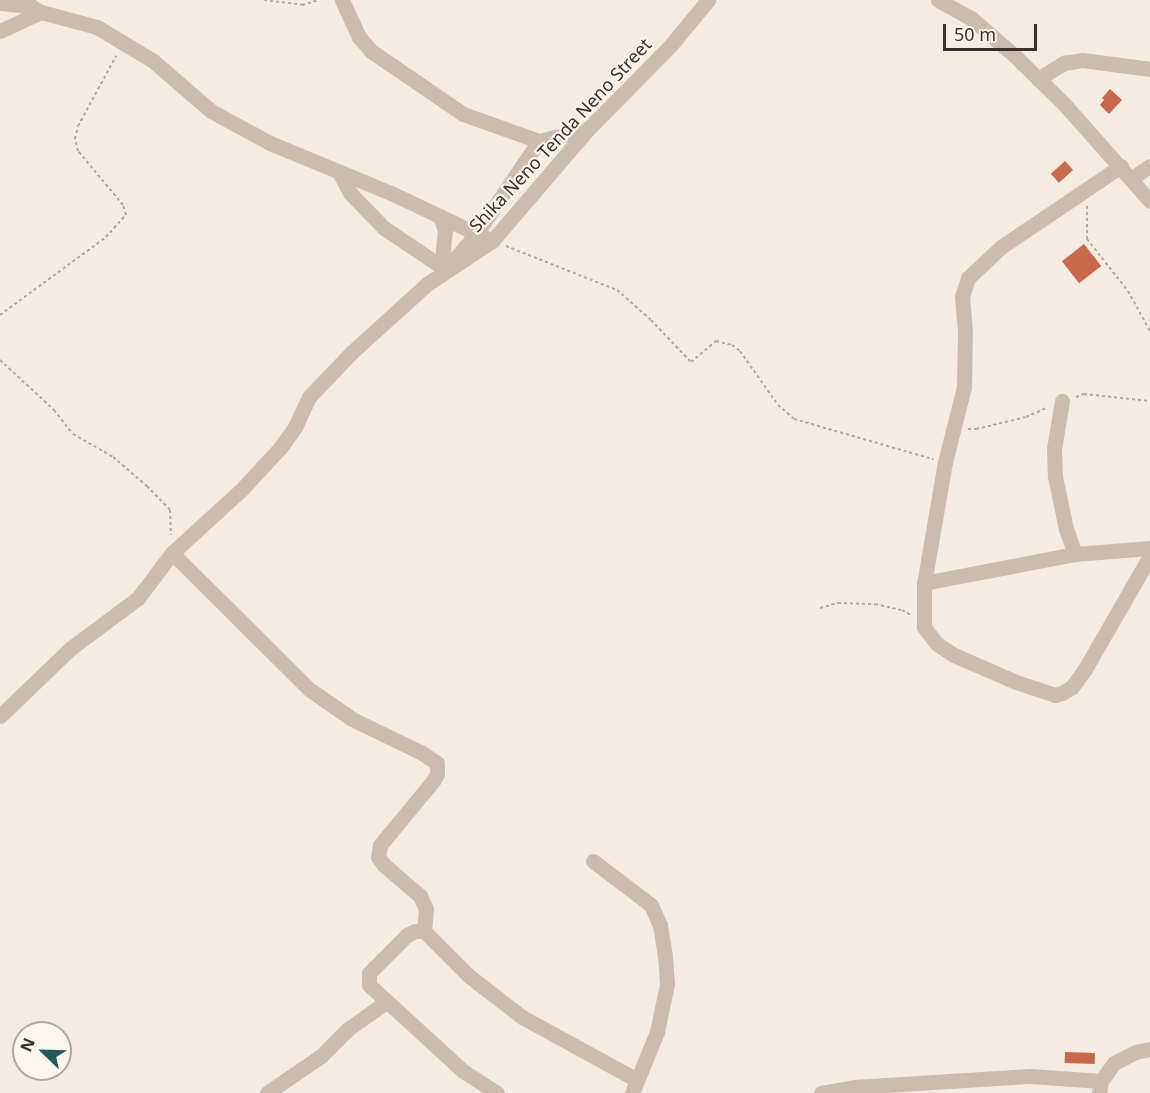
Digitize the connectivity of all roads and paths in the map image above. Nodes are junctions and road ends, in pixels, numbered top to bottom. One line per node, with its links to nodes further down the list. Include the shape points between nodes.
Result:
1 (264, 0): 2 (path, via 302,4)
2 (318, 0)
3 (342, 0): 13 (street, via 359,36 371,51 464,114)
4 (708, 0): 12 (street, Shika Neno Tenda Neno Street, via 670,46)
5 (938, 0): 11 (street, via 972,19)
6 (4, 3): 7 (street)
7 (33, 6): 8 (street); 9 (street, via 97,27)
8 (0, 31)
9 (123, 43): 16 (street, via 152,60 211,111); 24 (path, via 78,126 75,139 78,151 123,204 126,215 106,237)
10 (1150, 69): 11 (street, via 1082,60 1064,63)
11 (1038, 79): 14 (street)
12 (588, 129): 13 (street); 22 (street, Shika Neno Tenda Neno Street)
13 (539, 141): 21 (street)
14 (1121, 166): 17 (street); 18 (street)
15 (1150, 166): 17 (street)
16 (339, 172): 20 (street); 23 (street, via 350,193 384,228)
17 (1132, 178): 19 (street)
18 (1089, 188): 25 (path, via 1087,239 1128,291); 28 (street, via 1001,247 968,278 962,297 964,387)
19 (1150, 201)
20 (440, 216): 21 (street); 23 (street, via 445,230)
21 (476, 234): 22 (street); 23 (street)
22 (492, 241): 23 (street, Shika Neno Tenda Neno Street); 28 (path, via 617,290 691,362 716,341 732,345 778,405 794,419)
23 (441, 270): 30 (street, Shika Neno Tenda Neno Street, via 309,397 280,448)
24 (0, 315)
25 (1150, 331)
26 (0, 360): 30 (path, via 74,434 113,457 170,510)
27 (1062, 401): 31 (street, via 1054,449 1055,476)
28 (945, 462): 33 (street)
29 (1150, 548): 31 (street)
30 (172, 553): 36 (street, Shika Neno Tenda Neno Street, via 138,598 71,648); 38 (street, via 309,689 352,719 437,764 437,774 380,845 378,857 420,897 426,909)
31 (1075, 554): 33 (street)
32 (1150, 556): 35 (street, via 1085,669 1072,687 1062,693 1055,695 1016,682 954,655 937,644)
33 (924, 583): 35 (street)
34 (820, 608): 35 (path, via 838,603 875,604 902,609)
35 (924, 627)
36 (0, 716)
37 (593, 861): 41 (street, via 651,904 660,925 667,984 657,1032)
38 (424, 931): 39 (street, via 407,935 369,973 369,985); 41 (street, via 469,976 522,1017)
39 (386, 1002): 43 (street, via 348,1029 321,1056); 44 (street, via 463,1071)
40 (1150, 1049): 42 (street, via 1114,1063)
41 (635, 1087)
42 (1100, 1087): 45 (street, via 1030,1076 854,1087)
43 (267, 1093)
44 (497, 1093)
45 (821, 1093)

